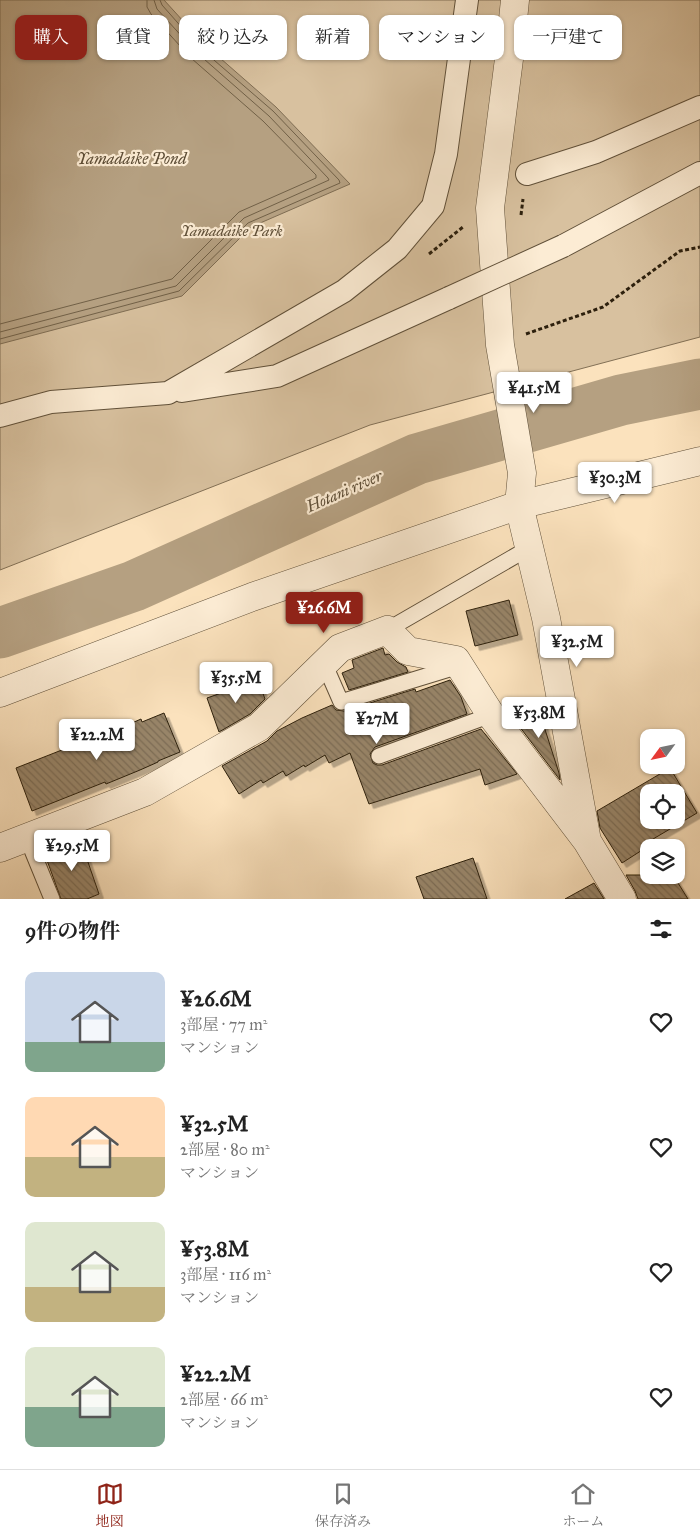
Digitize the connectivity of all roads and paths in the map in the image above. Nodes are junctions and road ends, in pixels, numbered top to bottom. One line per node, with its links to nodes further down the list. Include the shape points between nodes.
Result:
1 (467, 0): 8 (street, via 446,154 433,206 398,249 344,291)
2 (515, 0): 7 (street, via 490,208)
3 (700, 108): 5 (street, via 596,152)
4 (700, 173): 8 (street, bridge, via 563,246 277,376)
5 (528, 174)
6 (700, 248): 7 (path, via 680,250 603,307)
7 (502, 354): 11 (street, via 522,473)
8 (168, 393): 9 (street, via 51,402)
9 (0, 416)
10 (700, 462): 11 (street)
11 (519, 505): 12 (street); 16 (street, via 252,597)
12 (529, 548): 13 (lane); 20 (street, via 546,618)
13 (387, 630): 14 (street, via 340,648); 15 (street, via 408,650 456,660)
14 (324, 663): 15 (lane, via 341,702); 19 (street, via 258,727 145,792)
15 (460, 665): 17 (street)
16 (0, 693)
17 (492, 715): 18 (lane); 20 (street)
18 (379, 756)
19 (27, 838): 21 (street); 22 (lane)
20 (587, 841): 23 (street)
21 (0, 848)
22 (52, 899)
23 (622, 899)

